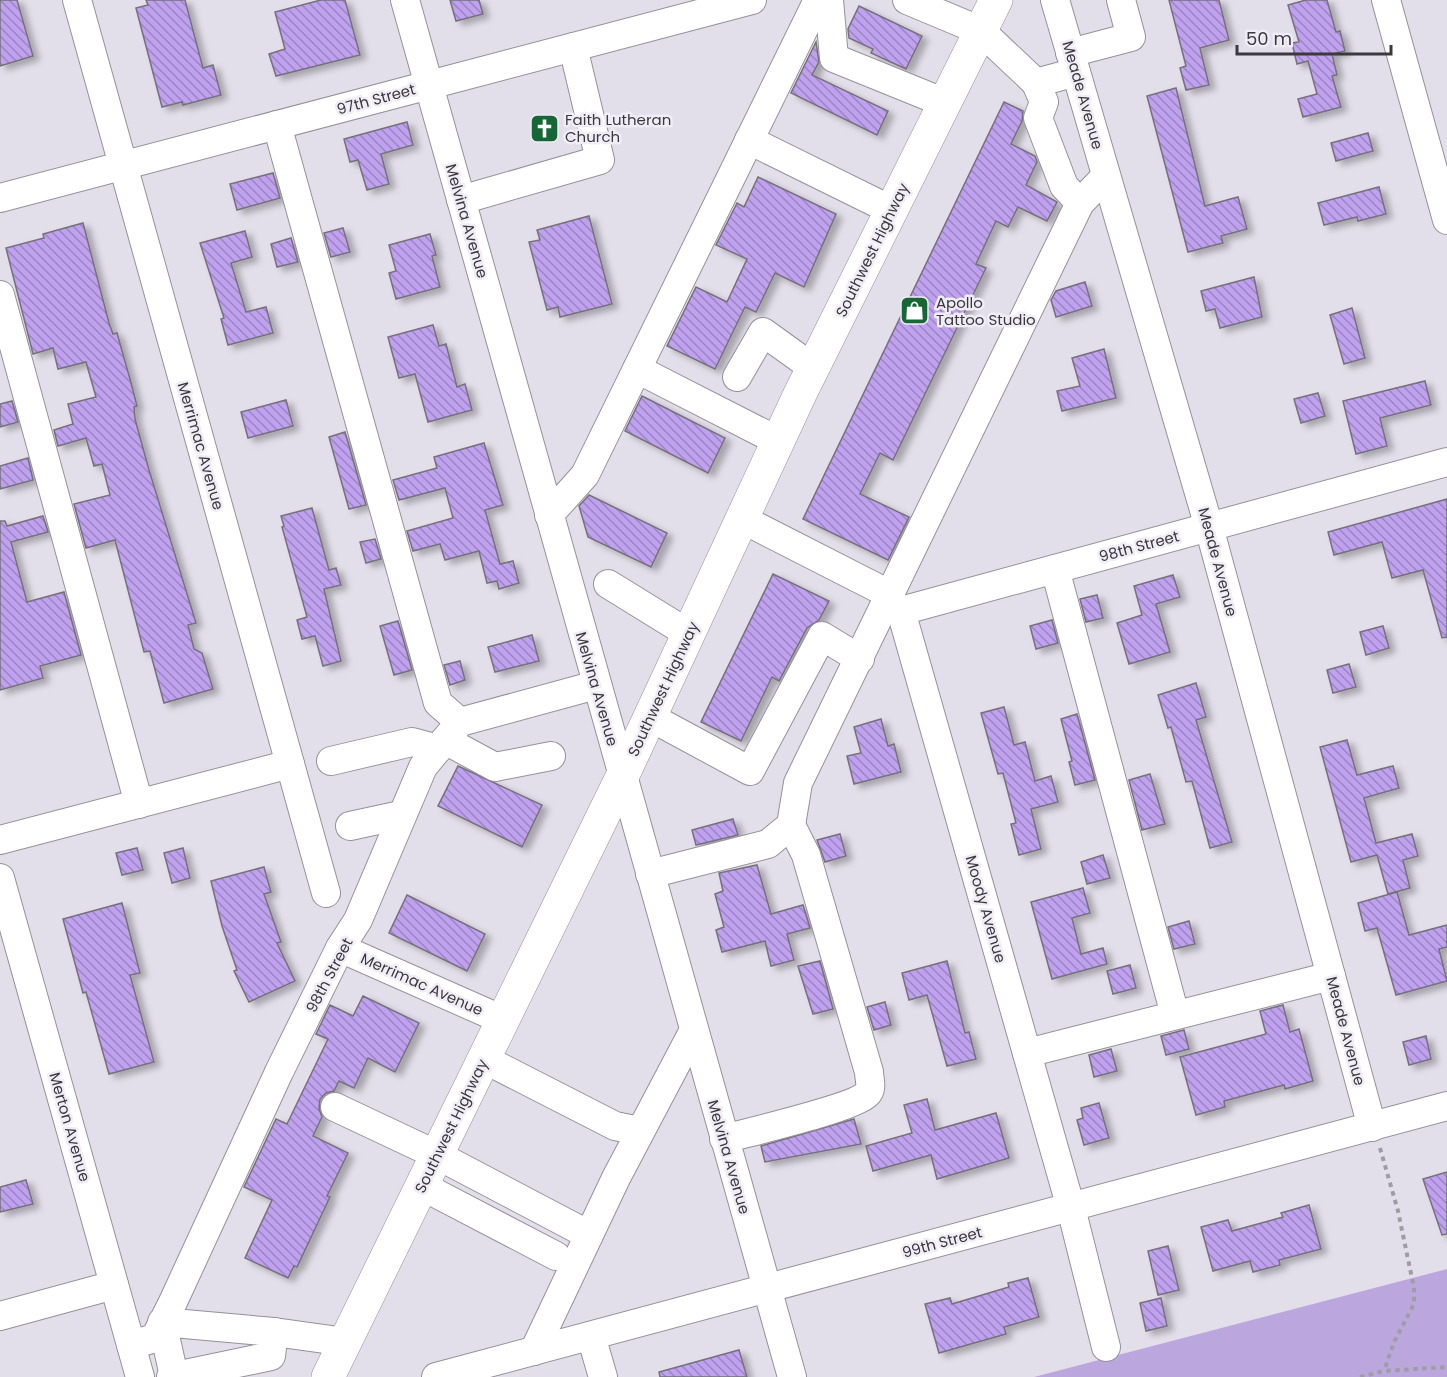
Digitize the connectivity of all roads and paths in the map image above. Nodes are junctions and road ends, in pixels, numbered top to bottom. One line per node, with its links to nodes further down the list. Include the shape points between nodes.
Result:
1 (77, 0): 19 (street, Merrimac Avenue)
2 (405, 0): 15 (street, Melvina Avenue)
3 (818, 0): 18 (street)
4 (830, 0): 16 (street, via 834,58)
5 (907, 0): 11 (street)
6 (996, 0): 11 (main road, Southwest Highway)
7 (1055, 0): 13 (street, Meade Avenue)
8 (1121, 0): 13 (street, via 1131,37)
9 (1386, 0): 25 (street)
10 (738, 2): 12 (street, 97th Street)
11 (981, 31): 14 (street); 16 (main road, Southwest Highway)
12 (573, 47): 15 (street, 97th Street); 22 (street, via 600,160)
13 (1073, 63): 14 (street); 20 (street, Meade Avenue)
14 (1036, 83): 23 (street, via 1044,102 1038,118 1064,186)
15 (429, 86): 17 (street, 97th Street); 22 (street, Melvina Avenue)
16 (945, 103): 24 (main road, Southwest Highway)
17 (277, 125): 19 (street, 97th Street); 42 (street)
18 (749, 140): 24 (street); 28 (street)
19 (123, 166): 21 (street, 97th Street); 45 (street, Merrimac Avenue)
20 (1106, 176): 23 (street); 34 (street, Meade Avenue)
21 (0, 198)
22 (461, 200): 32 (street, Melvina Avenue)
23 (1080, 203): 37 (street)
24 (891, 210): 27 (main road, Southwest Highway)
25 (1447, 220)
26 (0, 295): 47 (street)
27 (813, 368): 29 (street, via 763,332); 30 (main road, Southwest Highway)
28 (637, 369): 30 (street); 32 (street, via 585,475)
29 (737, 376)
30 (778, 441): 33 (main road, Southwest Highway)
31 (1447, 462): 34 (street, 98th Street)
32 (549, 515): 40 (street, Melvina Avenue)
33 (742, 519): 37 (street); 38 (main road, Southwest Highway)
34 (1209, 527): 35 (street, 98th Street); 56 (street, Meade Avenue)
35 (1055, 568): 37 (street, 98th Street); 57 (street)
36 (608, 584): 38 (street)
37 (896, 603): 39 (street); 60 (street, Moody Avenue)
38 (689, 634): 41 (main road, Southwest Highway)
39 (860, 659): 41 (street, via 822,636 750,771); 49 (street, via 798,783)
40 (596, 686): 42 (street); 46 (street, Melvina Avenue)
41 (650, 717): 46 (main road, Southwest Highway)
42 (448, 737): 43 (street, via 495,767); 44 (street); 48 (street, 98th Street, via 423,767)
43 (551, 756)
44 (331, 761)
45 (290, 764): 47 (street); 54 (street, Merrimac Avenue)
46 (622, 777): 52 (street, Melvina Avenue); 58 (main road, Southwest Highway)
47 (140, 804): 51 (street)
48 (401, 815): 50 (street); 55 (street, 98th Street, via 358,920)
49 (791, 825): 52 (street, via 768,844); 66 (street, via 806,855 869,1072 870,1090 848,1105)
50 (350, 826)
51 (0, 840)
52 (650, 874): 59 (street, Melvina Avenue)
53 (0, 878): 72 (street, Merton Avenue)
54 (326, 893)
55 (340, 948): 58 (street, Merrimac Avenue); 75 (street, 98th Street)
56 (1331, 976): 57 (street); 65 (street, Meade Avenue)
57 (1175, 1015): 60 (street)
58 (503, 1020): 61 (main road, Southwest Highway)
59 (693, 1030): 64 (street); 66 (street, Melvina Avenue)
60 (1027, 1053): 69 (street, Moody Avenue)
61 (484, 1059): 64 (street, via 615,1126); 67 (main road, Southwest Highway)
62 (1447, 1106): 65 (street, 99th Street)
63 (335, 1107): 67 (street)
64 (640, 1131): 70 (street)
65 (1376, 1135): 69 (street, 99th Street); 83 (path, via 1398,1211 1414,1288 1414,1304)
66 (724, 1139): 73 (street, Melvina Avenue)
67 (436, 1155): 68 (main road, Southwest Highway); 70 (street)
68 (422, 1186): 71 (street); 78 (main road, Southwest Highway)
69 (1071, 1208): 73 (street, 99th Street); 80 (street, Moody Avenue)
70 (589, 1235): 81 (street)
71 (556, 1256)
72 (114, 1285): 74 (street); 79 (street, Merton Avenue)
73 (766, 1289): 77 (street, 99th Street); 90 (street, Melvina Avenue)
74 (0, 1316)
75 (162, 1322): 76 (street); 79 (street, 98th Street, via 155,1338); 86 (street)
76 (274, 1332): 78 (street); 86 (street, via 271,1356)
77 (591, 1336): 81 (street, 99th Street); 89 (street)
78 (345, 1342): 87 (main road, Southwest Highway)
79 (131, 1345): 85 (street, Merton Avenue)
80 (1106, 1347)
81 (534, 1351): 84 (street, 99th Street)
82 (1447, 1367): 83 (path)
83 (1384, 1371): 91 (path)
84 (466, 1373): 88 (street, 99th Street)
85 (140, 1377)
86 (172, 1377)
87 (328, 1377)
88 (436, 1377)
89 (603, 1377)
90 (792, 1377)
91 (1360, 1377)

